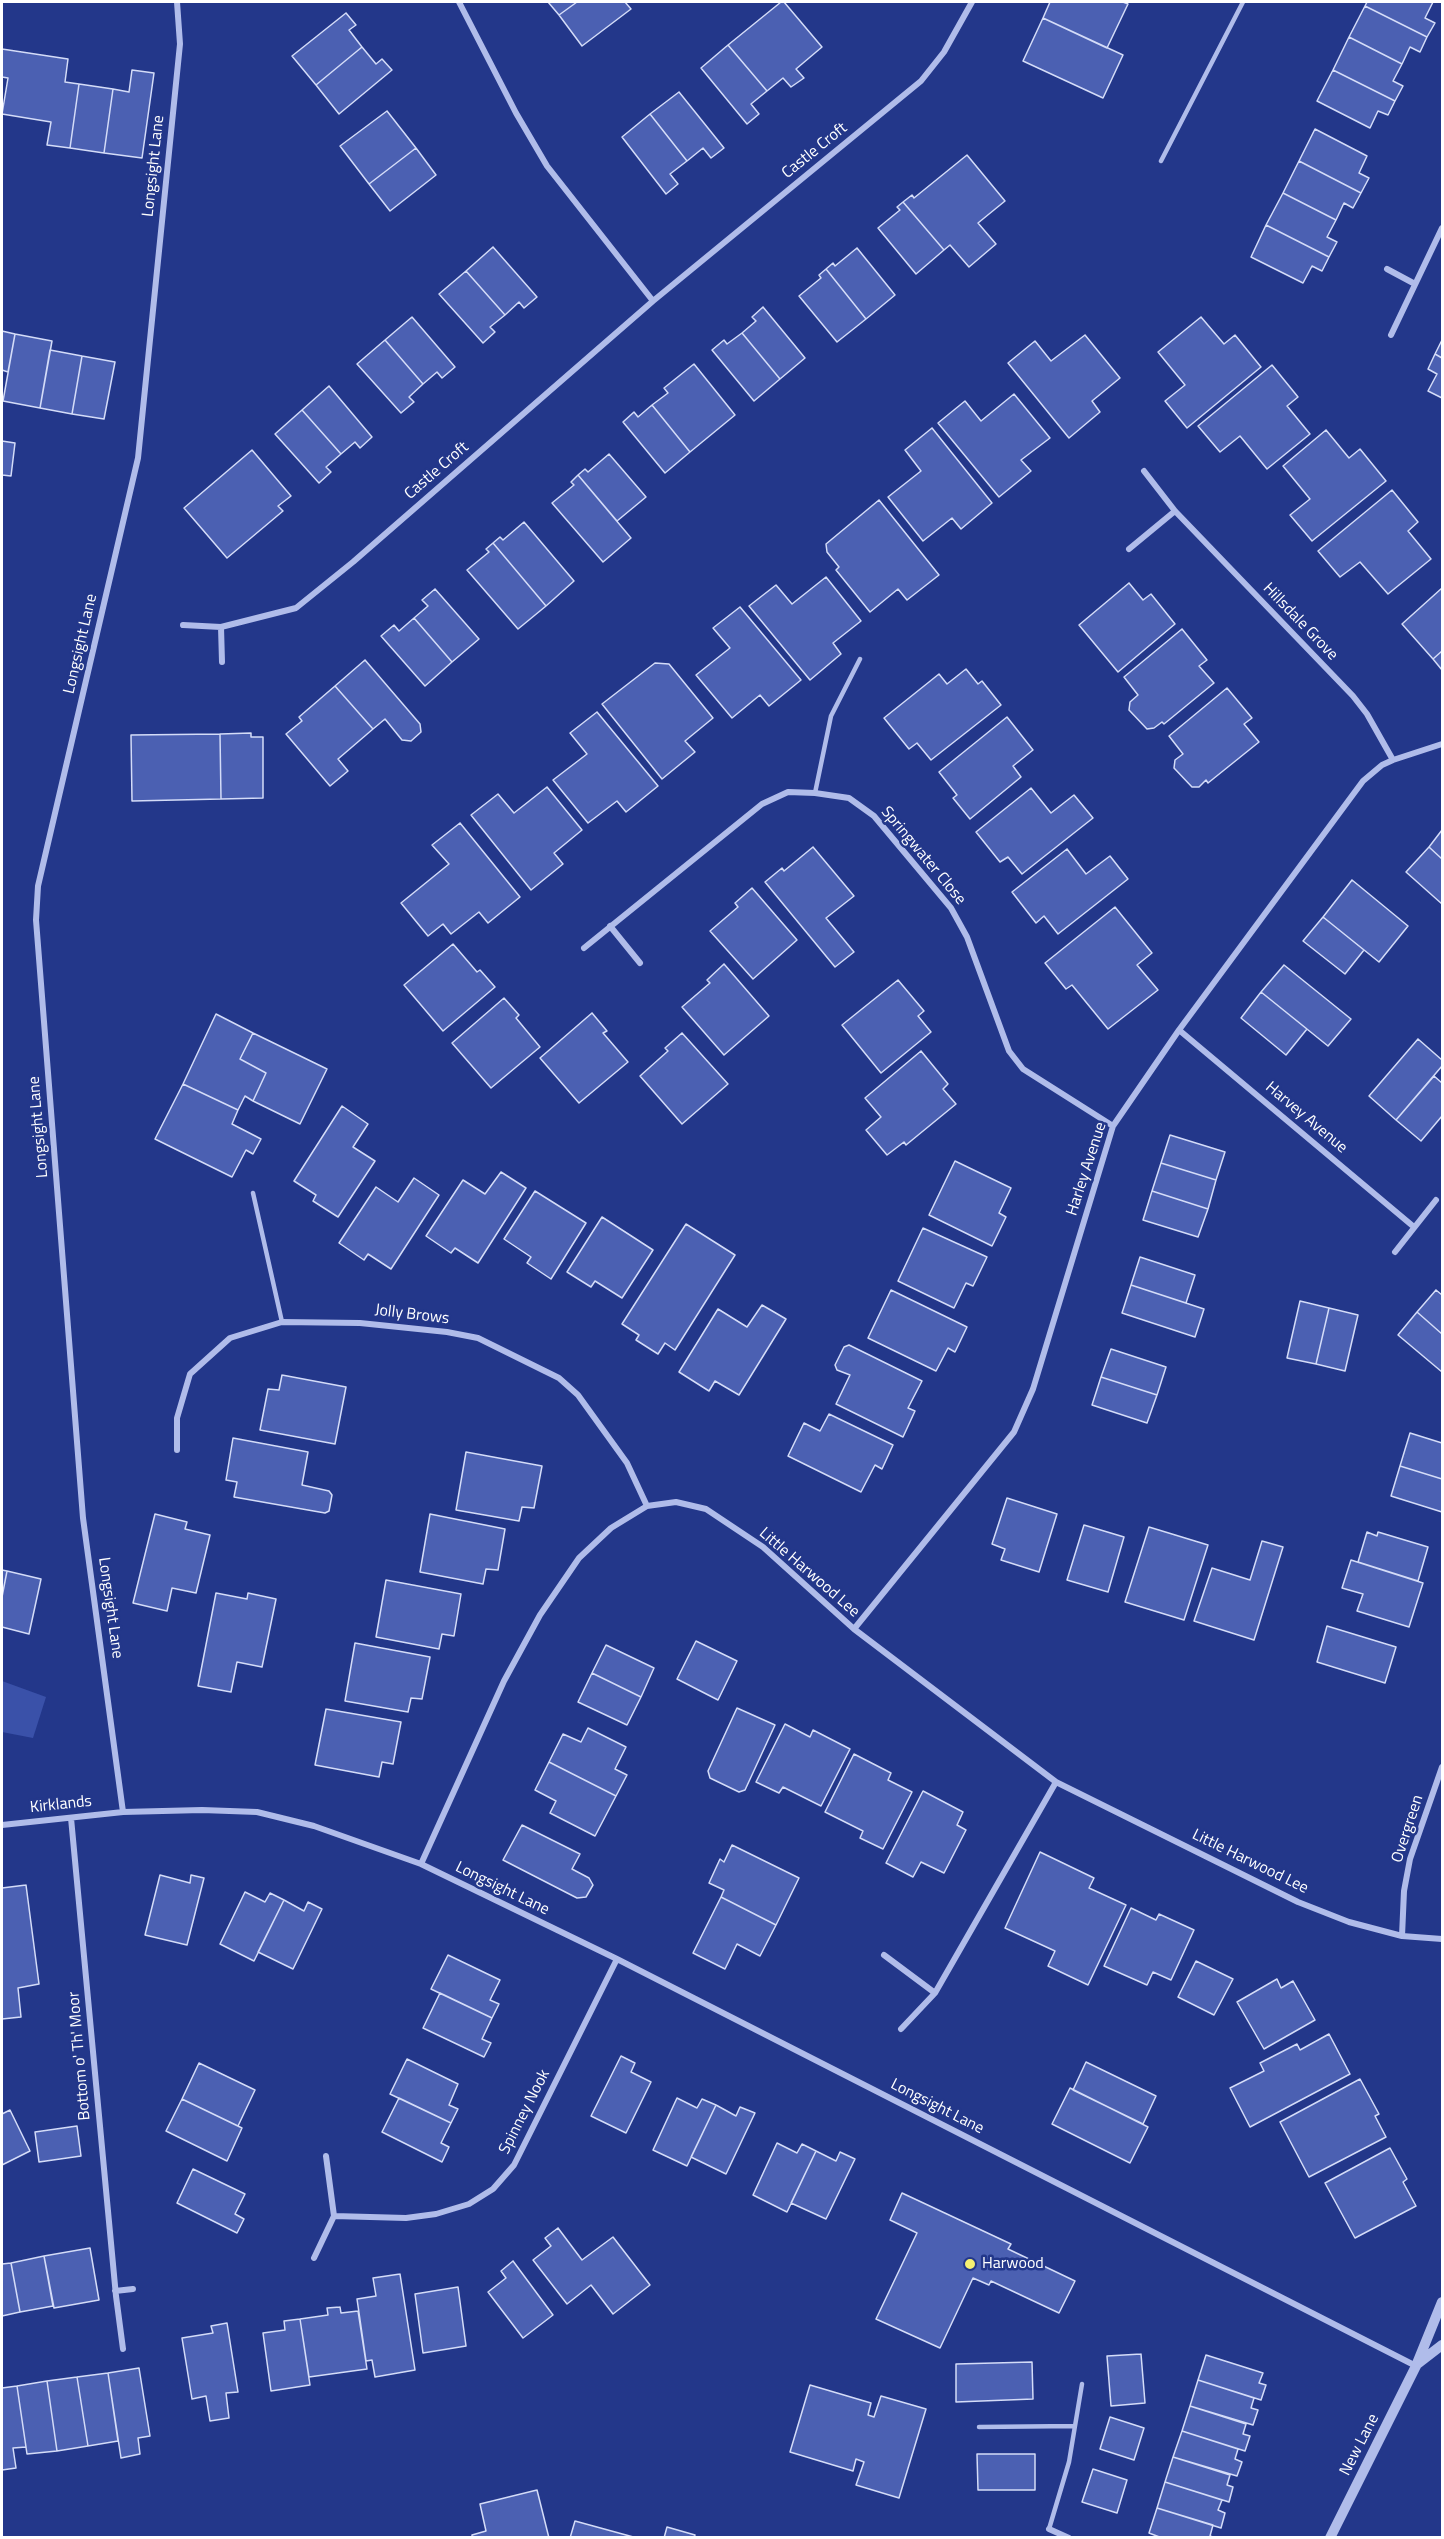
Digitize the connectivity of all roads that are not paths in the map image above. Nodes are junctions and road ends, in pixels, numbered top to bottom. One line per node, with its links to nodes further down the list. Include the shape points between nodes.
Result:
1 (177, 2): 36 (street, Longsight Lane, via 180,44 138,458 38,886 36,920 83,1518)
2 (459, 2): 9 (street, via 547,166)
3 (972, 2): 9 (street, Castle Croft, via 944,52 921,81)
4 (1242, 2): 5 (lane)
5 (1161, 161)
6 (1443, 228): 8 (street)
7 (1387, 269): 8 (street)
8 (1415, 284): 10 (street)
9 (652, 301): 15 (street, Castle Croft, via 296,608)
10 (1391, 335)
11 (1144, 471): 12 (street, Hillsdale Grove)
12 (1175, 512): 13 (street); 19 (street, Hillsdale Grove, via 1353,696)
13 (1129, 549)
14 (183, 625): 15 (street, Castle Croft)
15 (221, 627): 17 (street)
16 (860, 659): 20 (lane, via 831,716)
17 (222, 662)
18 (1443, 744): 19 (street, Harley Avenue)
19 (1393, 760): 24 (street, Harley Avenue, via 1363,781)
20 (815, 793): 21 (street, Springwater Close, via 788,792 762,804); 25 (street, Springwater Close, via 849,798 874,816 951,908 967,938 1009,1052 1023,1069)
21 (610, 926): 22 (street, Springwater Close); 23 (street)
22 (584, 948)
23 (640, 963)
24 (1179, 1030): 25 (street, Harley Avenue); 28 (street, Harvey Avenue)
25 (1113, 1126): 33 (street, Harley Avenue, via 1033,1389 1014,1432)
26 (253, 1193): 30 (lane)
27 (1436, 1200): 28 (street)
28 (1414, 1227): 29 (street)
29 (1395, 1252)
30 (282, 1322): 31 (street, Jolly Brows, via 230,1338 190,1374 177,1418); 32 (street, Jolly Brows, via 360,1323 478,1338 559,1378 578,1395 627,1462)
31 (177, 1450)
32 (647, 1506): 33 (street, Little Harwood Lee, via 676,1502 706,1509 763,1547); 39 (street, Little Harwood Lee, via 611,1528 579,1558 540,1615 504,1681)
33 (854, 1629): 35 (street, Little Harwood Lee)
34 (1443, 1767): 40 (street, Overgreen, via 1410,1859)
35 (1056, 1782): 40 (street, Little Harwood Lee, via 1298,1902 1349,1922); 44 (street)
36 (123, 1812): 37 (street, Kirklands); 39 (street, Longsight Lane, via 257,1812 314,1826)
37 (71, 1818): 38 (street, Kirklands); 50 (street, Bottom o' Th' Moor)
38 (2, 1825)
39 (421, 1864): 43 (street, Longsight Lane)
40 (1402, 1936): 41 (street, Little Harwood Lee)
41 (1443, 1939)
42 (884, 1954): 44 (street)
43 (616, 1959): 47 (street, Spinney Nook, via 514,2165 493,2189 469,2204 436,2214 406,2218); 54 (street, Longsight Lane)
44 (935, 1993): 45 (street)
45 (901, 2029)
46 (326, 2156): 47 (street)
47 (334, 2216): 48 (street)
48 (314, 2258)
49 (133, 2289): 50 (street)
50 (115, 2291): 53 (street, Bottom o' Th' Moor)
51 (1443, 2302): 54 (street, New Lane)
52 (1443, 2345): 54 (street)
53 (123, 2349)
54 (1416, 2366): 60 (street, New Lane)
55 (1082, 2384): 56 (lane)
56 (1075, 2426): 57 (lane); 58 (lane, via 1069,2462)
57 (979, 2427)
58 (1048, 2529): 59 (street)
59 (1069, 2538)
60 (1330, 2538)

